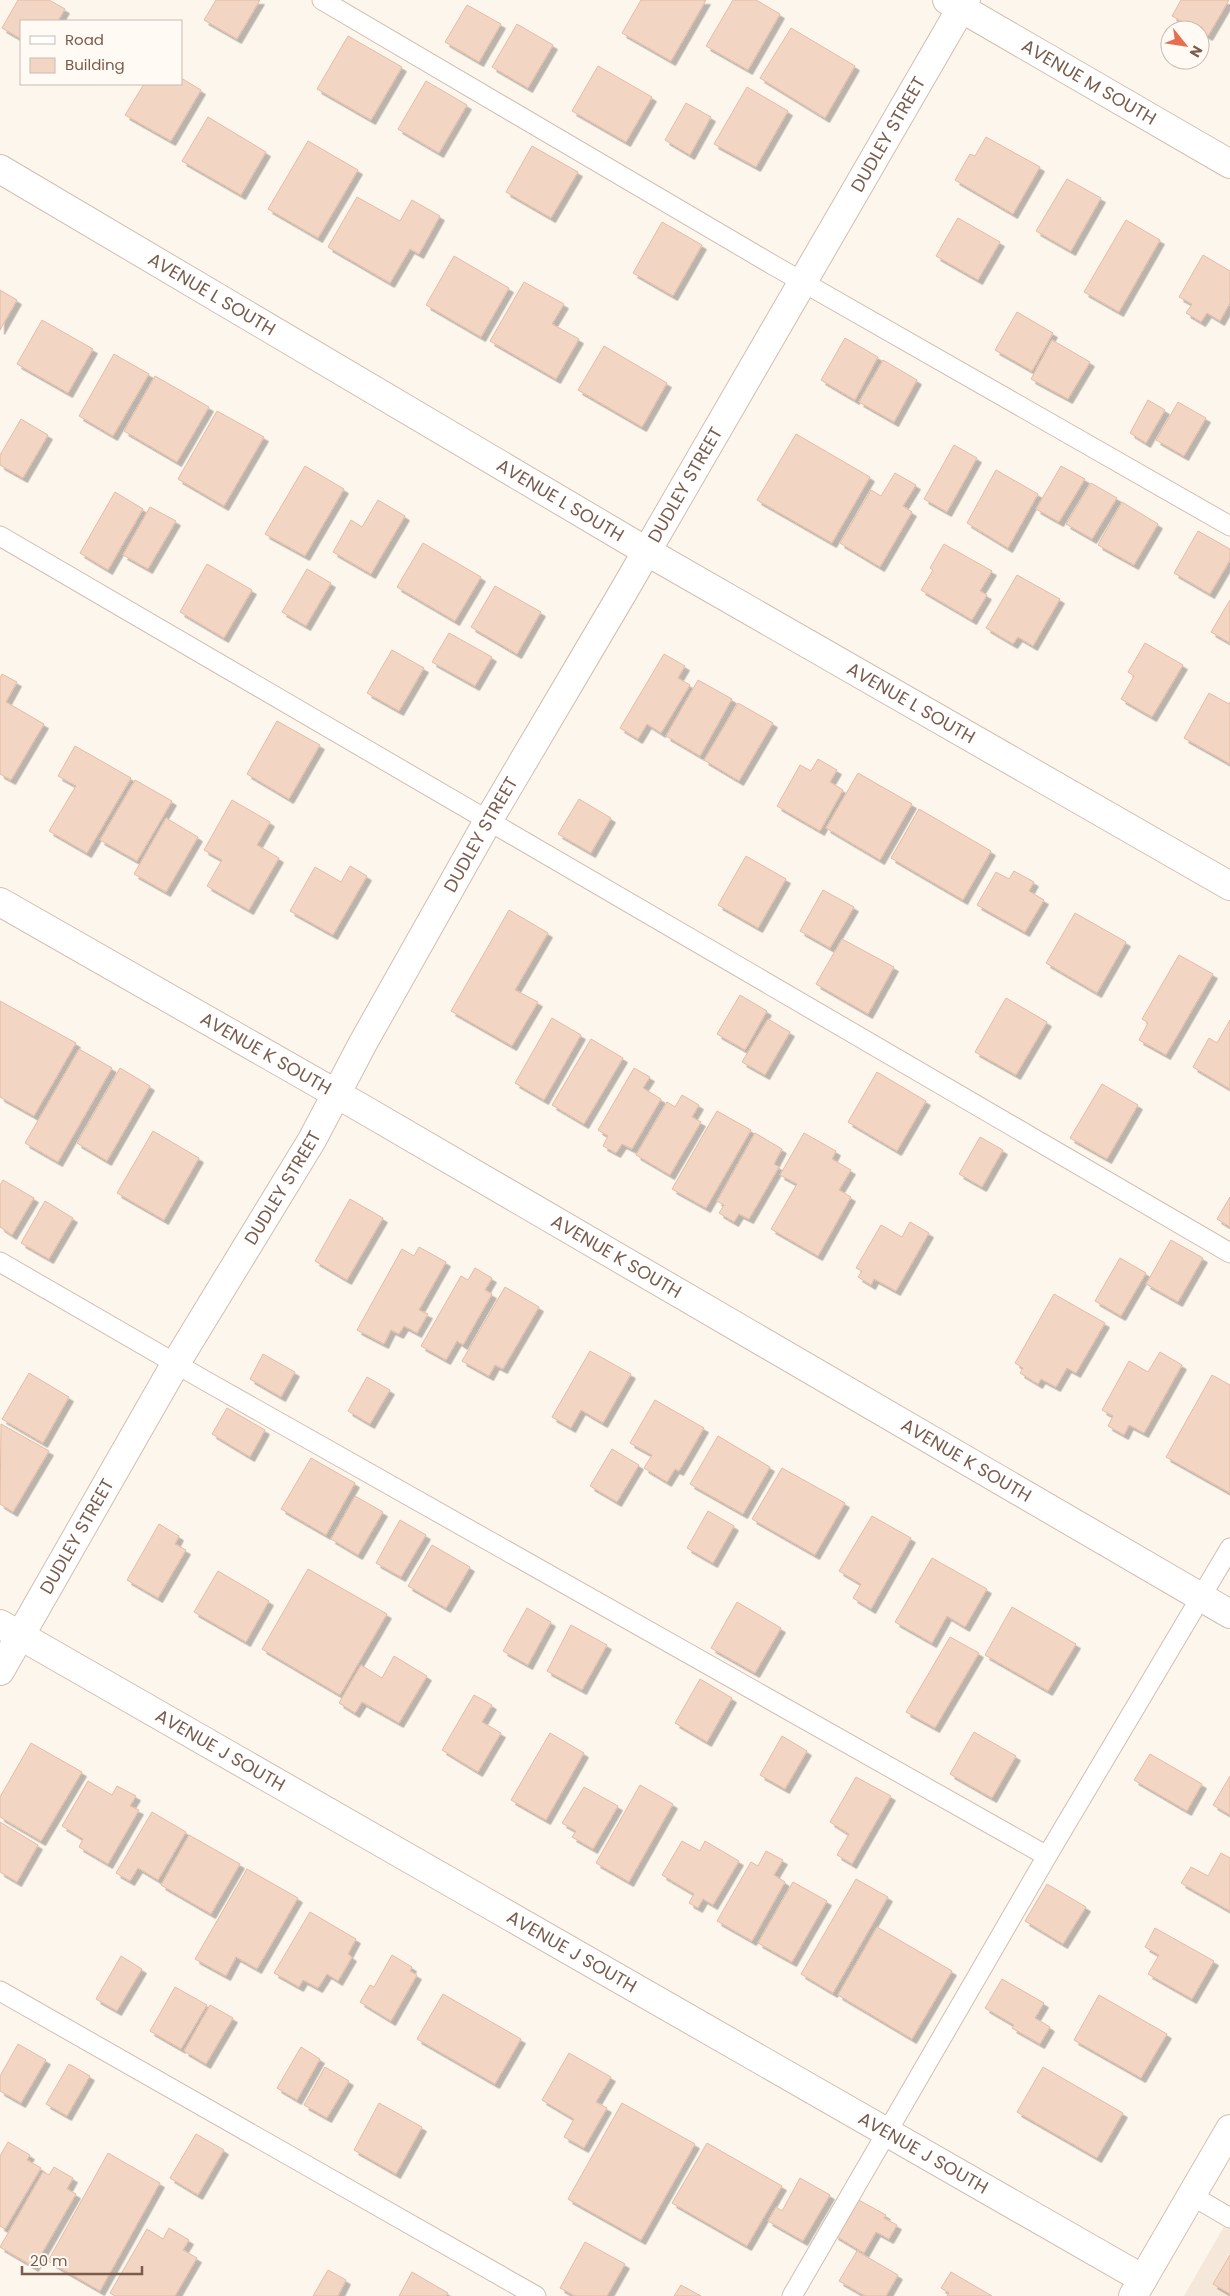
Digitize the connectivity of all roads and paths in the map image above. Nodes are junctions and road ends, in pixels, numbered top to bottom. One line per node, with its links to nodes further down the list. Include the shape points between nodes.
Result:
1 (322, 0): 5 (lane)
2 (958, 3): 3 (street, AVENUE M SOUTH); 5 (street, DUDLEY STREET)
3 (1230, 164)
4 (0, 169): 8 (street, AVENUE L SOUTH)
5 (802, 282): 6 (lane); 8 (street, DUDLEY STREET)
6 (1230, 526)
7 (0, 536): 9 (lane)
8 (646, 551): 9 (street, DUDLEY STREET); 10 (street, AVENUE L SOUTH)
9 (488, 821): 12 (street, DUDLEY STREET); 13 (lane)
10 (1230, 886)
11 (0, 902): 12 (street, AVENUE K SOUTH)
12 (335, 1093): 15 (street, DUDLEY STREET, via 312,1140); 17 (street, AVENUE K SOUTH)
13 (1230, 1252)
14 (0, 1262): 15 (lane)
15 (176, 1363): 19 (street, DUDLEY STREET); 21 (lane)
16 (1230, 1548): 17 (lane)
17 (1202, 1598): 18 (street, AVENUE K SOUTH); 21 (lane)
18 (1230, 1614)
19 (10, 1630): 20 (street, DUDLEY STREET); 24 (street, AVENUE J SOUTH)
20 (0, 1670)
21 (1047, 1856): 24 (lane)
22 (0, 1992): 28 (lane)
23 (1230, 2129): 25 (street)
24 (886, 2131): 27 (street, AVENUE J SOUTH); 29 (lane)
25 (1191, 2195): 26 (lane); 27 (street)
26 (1230, 2218)
27 (1138, 2287)
28 (536, 2296)
29 (792, 2296)

